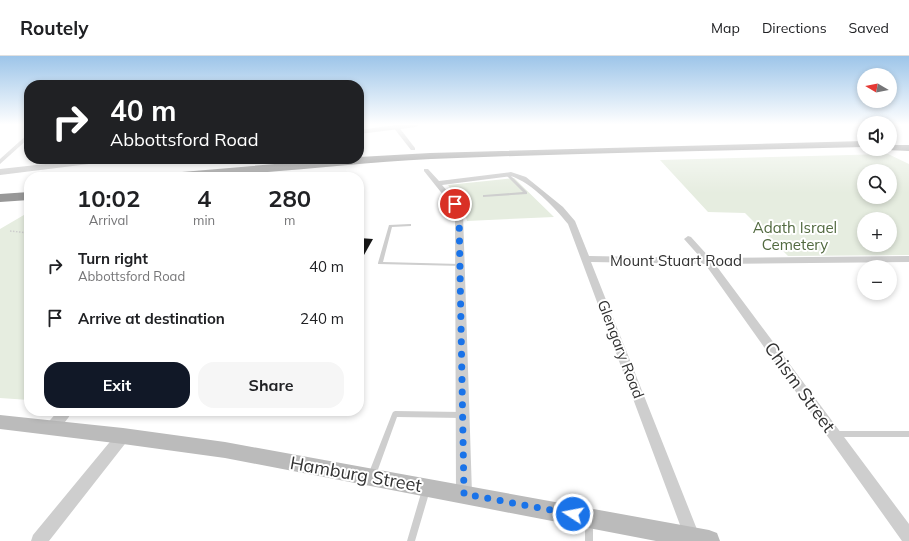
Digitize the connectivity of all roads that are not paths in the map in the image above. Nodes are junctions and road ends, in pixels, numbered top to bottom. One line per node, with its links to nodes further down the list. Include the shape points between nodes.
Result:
1 (15, 148): 7 (street)
2 (733, 148): 6 (highway, via 430,156)
3 (897, 148): 4 (highway)
4 (909, 148)
5 (857, 149): 13 (highway, via 458,160)
6 (364, 160)
7 (0, 162)
8 (66, 164): 11 (street)
9 (311, 164): 12 (highway)
10 (426, 170): 15 (street)
11 (0, 172)
12 (224, 172)
13 (289, 172)
14 (507, 174): 15 (street); 19 (lane, via 526,193); 24 (street, Glengary Road, via 524,178 560,209 572,223)
15 (437, 183): 26 (street, via 455,204 459,213)
16 (24, 189): 17 (highway)
17 (0, 191)
18 (24, 196): 20 (highway)
19 (484, 196)
20 (0, 198)
21 (410, 225): 26 (lane, via 390,226 380,263)
22 (688, 239): 25 (street, Chism Street)
23 (909, 259): 25 (street, Mount Stuart Road)
24 (587, 260): 25 (street, Mount Stuart Road); 39 (street, Glengary Road)
25 (708, 261): 31 (street, Chism Street)
26 (460, 265): 27 (street)
27 (463, 415): 34 (lane, via 395,414); 36 (street)
28 (61, 416): 30 (street)
29 (0, 422): 30 (main road, Hamburg Street)
30 (50, 427): 33 (main road, Hamburg Street)
31 (834, 434): 32 (lane); 38 (street, Chism Street)
32 (909, 434)
33 (123, 436): 34 (main road, Hamburg Street, via 218,449); 40 (street)
34 (371, 477): 35 (main road, Hamburg Street)
35 (426, 487): 36 (main road, Hamburg Street); 41 (lane)
36 (464, 494): 37 (main road, Hamburg Street)
37 (589, 517): 39 (main road, Hamburg Street); 42 (lane)
38 (909, 537)
39 (701, 539)
40 (39, 541)
41 (411, 541)
42 (589, 541)

